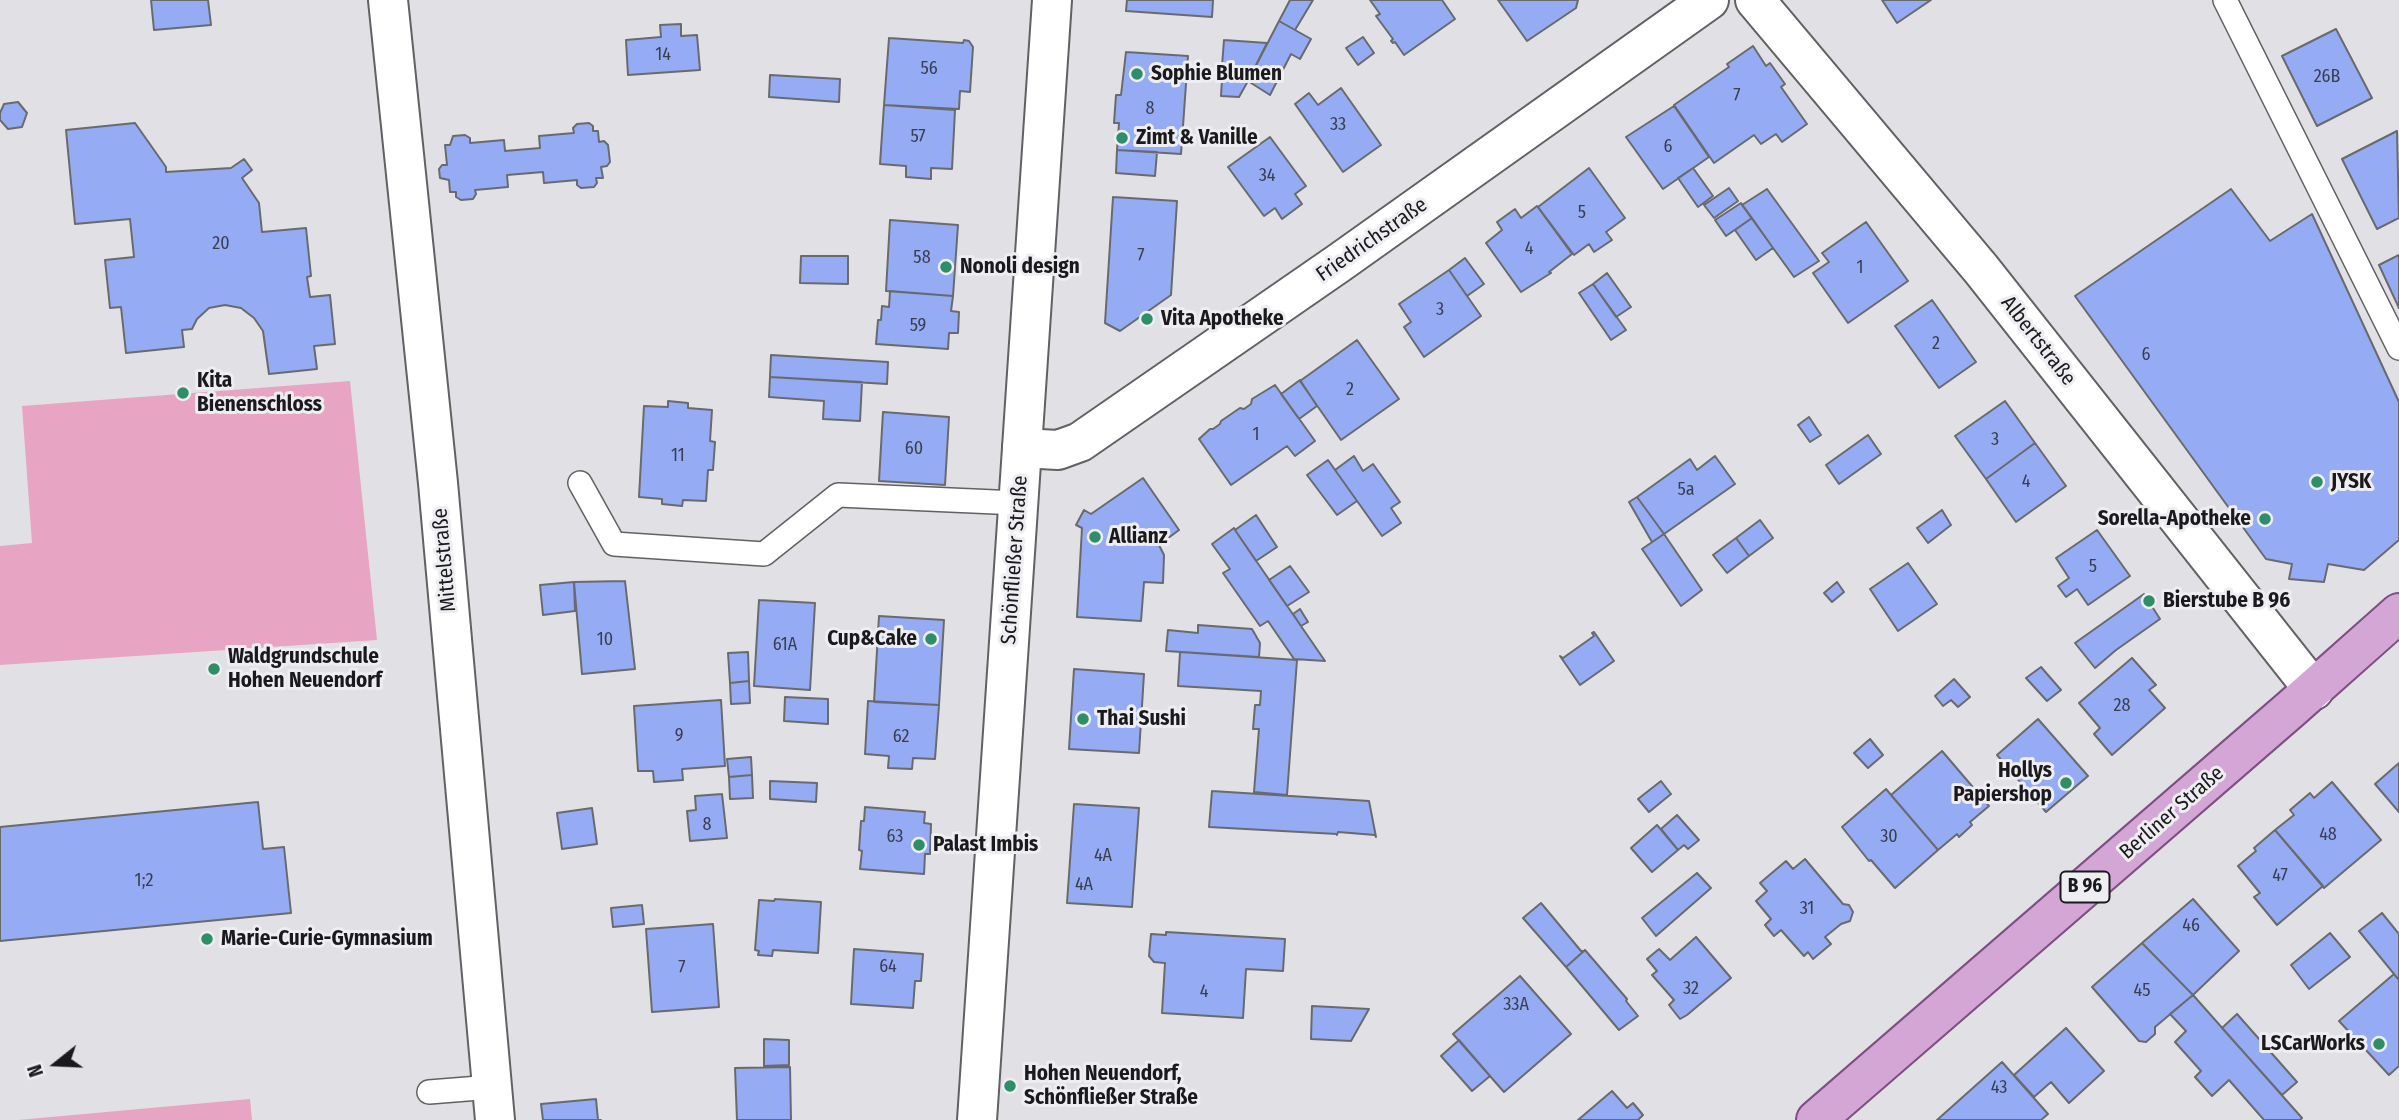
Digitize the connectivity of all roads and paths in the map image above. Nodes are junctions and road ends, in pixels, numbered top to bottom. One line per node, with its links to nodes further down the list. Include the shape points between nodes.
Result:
1 (388, 0): 13 (street, Mittelstraße, via 438,483)
2 (1052, 0): 7 (street, Schönfließer Straße)
3 (1709, 0): 7 (street, Friedrichstraße, via 1080,442 1058,450)
4 (1755, 0): 11 (street, Albertstraße, via 1981,269)
5 (2225, 0): 6 (lane)
6 (2399, 348)
7 (1022, 448): 9 (street, Schönfließer Straße)
8 (580, 483): 9 (lane, via 614,544 764,554 838,495)
9 (1018, 503): 14 (street, Schönfließer Straße)
10 (2399, 613): 11 (main road, Berliner Straße / B 96)
11 (2314, 690): 15 (main road, Berliner Straße / B 96)
12 (429, 1092): 13 (lane)
13 (494, 1103)
14 (976, 1120)
15 (1816, 1120)

